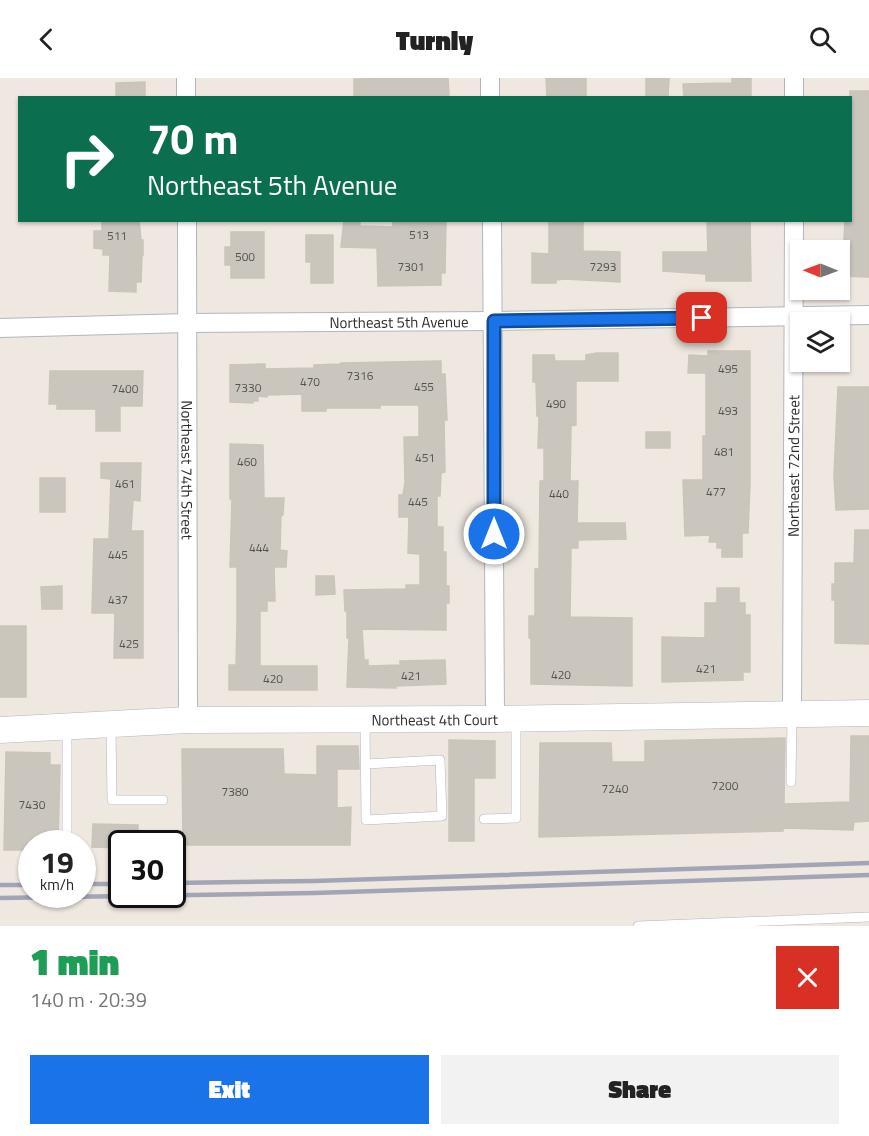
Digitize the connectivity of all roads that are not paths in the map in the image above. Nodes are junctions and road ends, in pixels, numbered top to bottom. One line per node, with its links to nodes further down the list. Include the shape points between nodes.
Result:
1 (186, 78): 4 (street)
2 (490, 78): 5 (street)
3 (794, 78): 6 (street)
4 (186, 96)
5 (490, 96)
6 (794, 96)
7 (187, 222): 15 (street, Northeast 74th Street)
8 (492, 222): 14 (street)
9 (794, 222): 10 (street, Northeast 72nd Street)
10 (794, 312)
11 (850, 315): 12 (street, Northeast 5th Avenue)
12 (869, 315)
13 (790, 316): 14 (street, Northeast 5th Avenue)
14 (494, 321): 15 (street, Northeast 5th Avenue); 20 (street)
15 (187, 323): 16 (street, Northeast 5th Avenue); 21 (street, Northeast 74th Street)
16 (0, 328)
17 (794, 372): 19 (street, Northeast 72nd Street)
18 (869, 713): 19 (street, Northeast 4th Court)
19 (792, 714): 20 (street, Northeast 4th Court); 27 (lane)
20 (506, 719): 22 (street, Northeast 4th Court); 29 (lane, via 516,818)
21 (188, 720): 22 (street, Northeast 4th Court); 23 (street, Northeast 4th Court)
22 (365, 720): 26 (lane)
23 (111, 724): 24 (street, Northeast 4th Court); 28 (lane, via 112,800)
24 (67, 727): 25 (street, Northeast 4th Court); 30 (lane)
25 (0, 730)
26 (366, 764): 26 (lane, via 366,820 442,816 440,760)
27 (791, 782)
28 (163, 800)
29 (484, 819)
30 (67, 830)
31 (869, 917): 32 (lane)
32 (638, 926)

